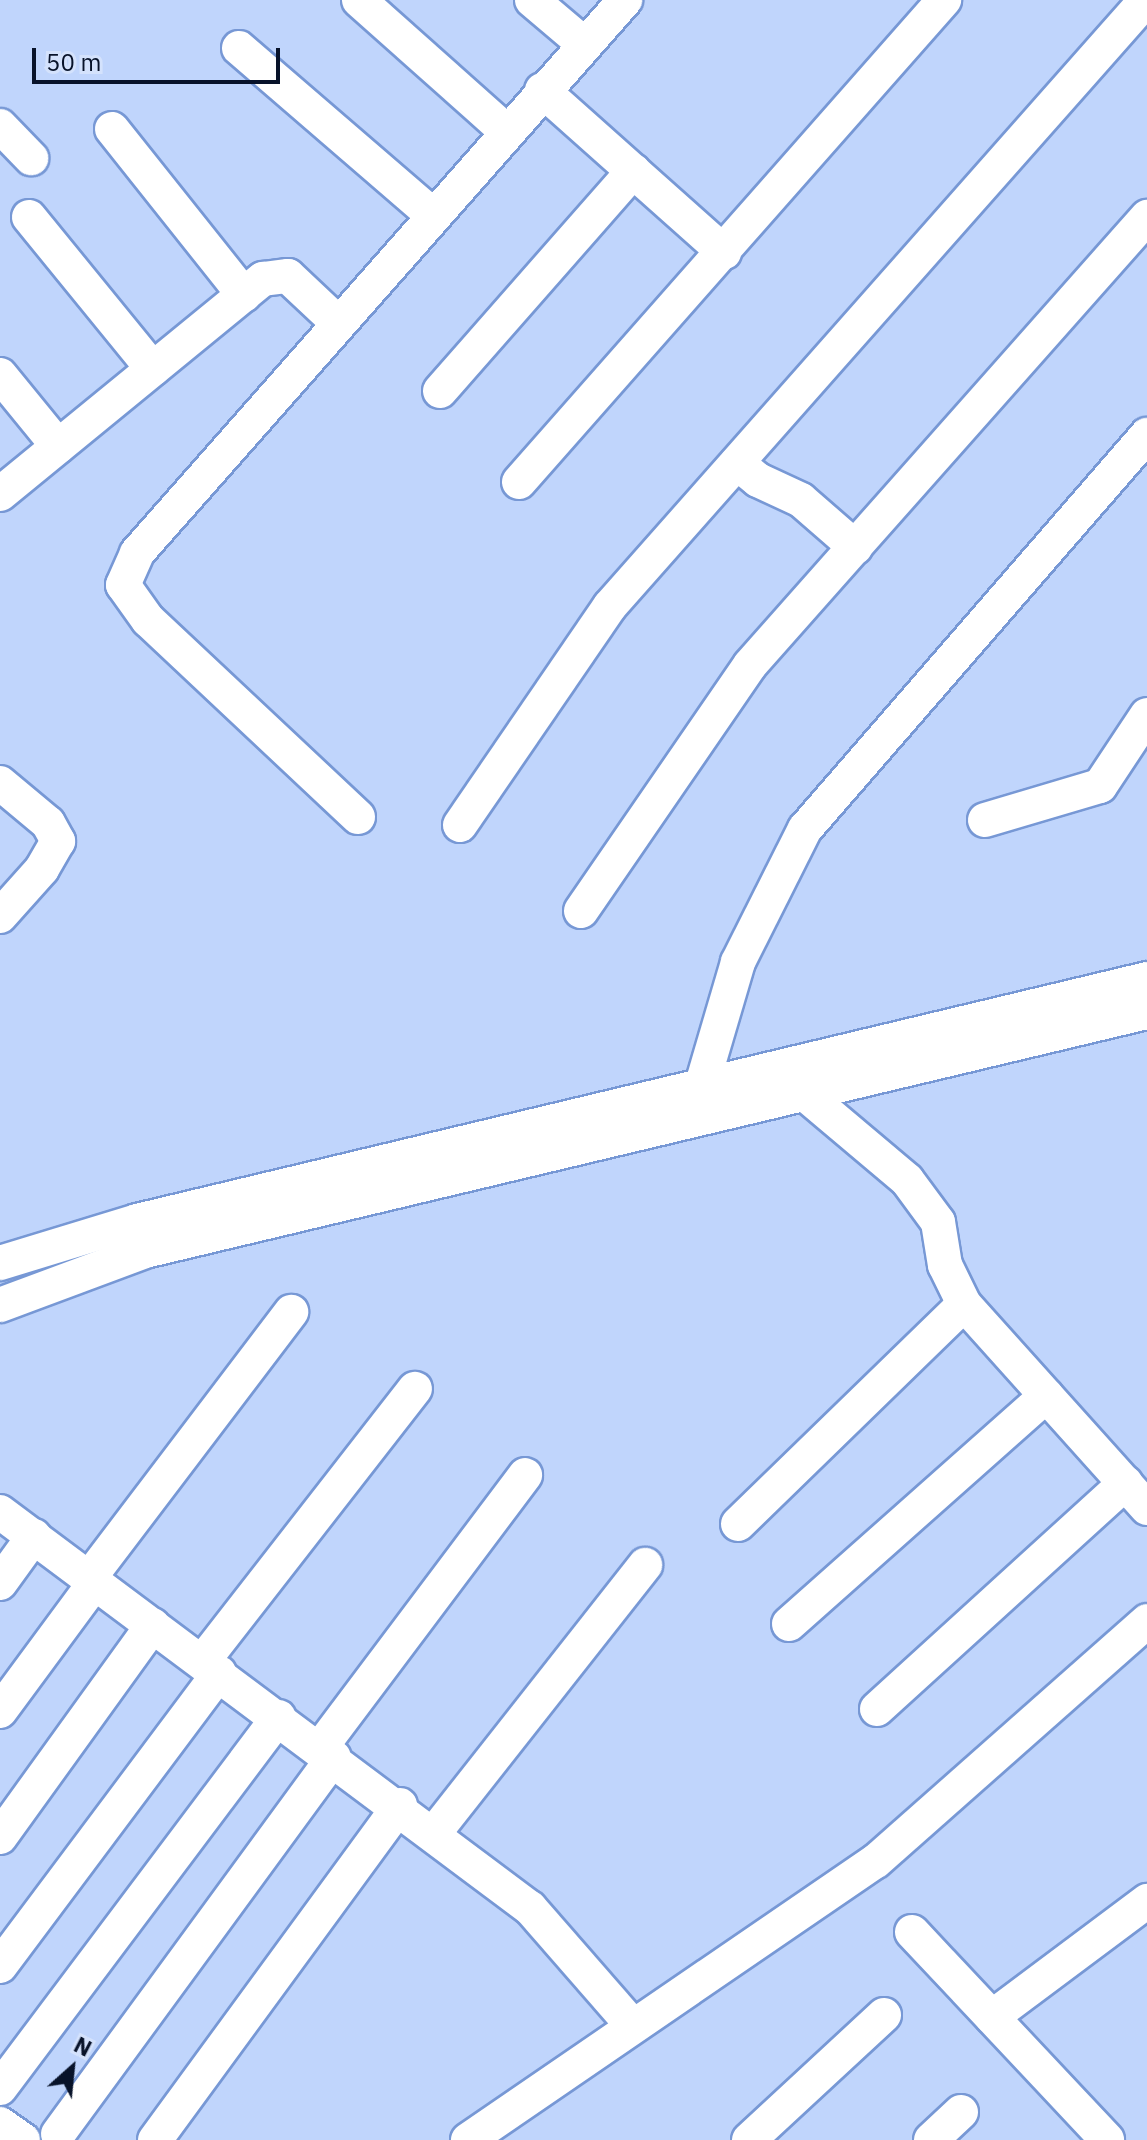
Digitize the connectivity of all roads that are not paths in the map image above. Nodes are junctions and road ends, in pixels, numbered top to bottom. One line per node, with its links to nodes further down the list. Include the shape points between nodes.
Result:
1 (359, 0): 11 (street)
2 (532, 0): 6 (street)
3 (625, 0): 6 (street)
4 (944, 0): 17 (street)
5 (1146, 0): 25 (street)
6 (584, 44): 8 (street)
7 (239, 48): 14 (street)
8 (542, 90): 11 (street); 13 (street)
9 (0, 126): 12 (street)
10 (112, 129): 18 (street)
11 (505, 130): 14 (street)
12 (31, 158)
13 (633, 171): 17 (street); 22 (street)
14 (431, 214): 19 (street)
15 (29, 217): 20 (street)
16 (1147, 217): 28 (street)
17 (724, 252): 26 (street)
18 (244, 295): 19 (street, via 263,279 288,276); 20 (street)
19 (337, 322): 31 (street, via 137,553 123,585 148,620)
20 (153, 369): 24 (street)
21 (0, 375): 24 (street)
22 (440, 391)
23 (1147, 435): 38 (street, via 805,829 738,962)
24 (58, 446): 27 (street)
25 (737, 463): 28 (street, via 758,480 801,500); 33 (street, via 610,606)
26 (519, 482)
27 (0, 494)
28 (855, 547): 34 (street, via 750,665)
29 (1147, 715): 32 (street, via 1100,786)
30 (0, 783): 35 (street, via 48,823 58,841 42,869)
31 (358, 817)
32 (985, 820)
33 (460, 825)
34 (581, 911)
35 (0, 916)
36 (1147, 979): 38 (street)
37 (1147, 1012): 39 (street)
38 (701, 1088): 40 (street, via 137,1221)
39 (805, 1094): 41 (street, via 907,1180 938,1222 945,1265); 42 (street, via 145,1251)
40 (0, 1263)
41 (964, 1304): 45 (street); 49 (street)
42 (0, 1305)
43 (291, 1312): 52 (street)
44 (415, 1389): 57 (street)
45 (1046, 1396): 47 (street); 55 (street)
46 (525, 1475): 61 (street)
47 (1136, 1496): 58 (street)
48 (0, 1512): 50 (street)
49 (738, 1524)
50 (34, 1536): 52 (street); 53 (street)
51 (645, 1565): 63 (street)
52 (92, 1580): 56 (street); 59 (street)
53 (0, 1583)
54 (1147, 1621): 70 (street, via 876,1861)
55 (789, 1624)
56 (153, 1625): 57 (street); 64 (street)
57 (211, 1667): 60 (street); 67 (street)
58 (877, 1709)
59 (0, 1711)
60 (279, 1717): 61 (street); 71 (street)
61 (328, 1752): 62 (street); 74 (street)
62 (400, 1805): 63 (street); 76 (street)
63 (435, 1832): 70 (street, via 530,1908)
64 (0, 1837)
65 (1147, 1901): 69 (street)
66 (912, 1932): 69 (street)
67 (0, 1966)
68 (884, 2015): 78 (street)
69 (992, 2017): 80 (street)
70 (632, 2025): 77 (street)
71 (0, 2088)
72 (961, 2112): 79 (street)
73 (0, 2124): 75 (street)
74 (58, 2134)
75 (23, 2140)
76 (155, 2140)
77 (468, 2140)
78 (749, 2140)
79 (931, 2140)
80 (1107, 2140)

